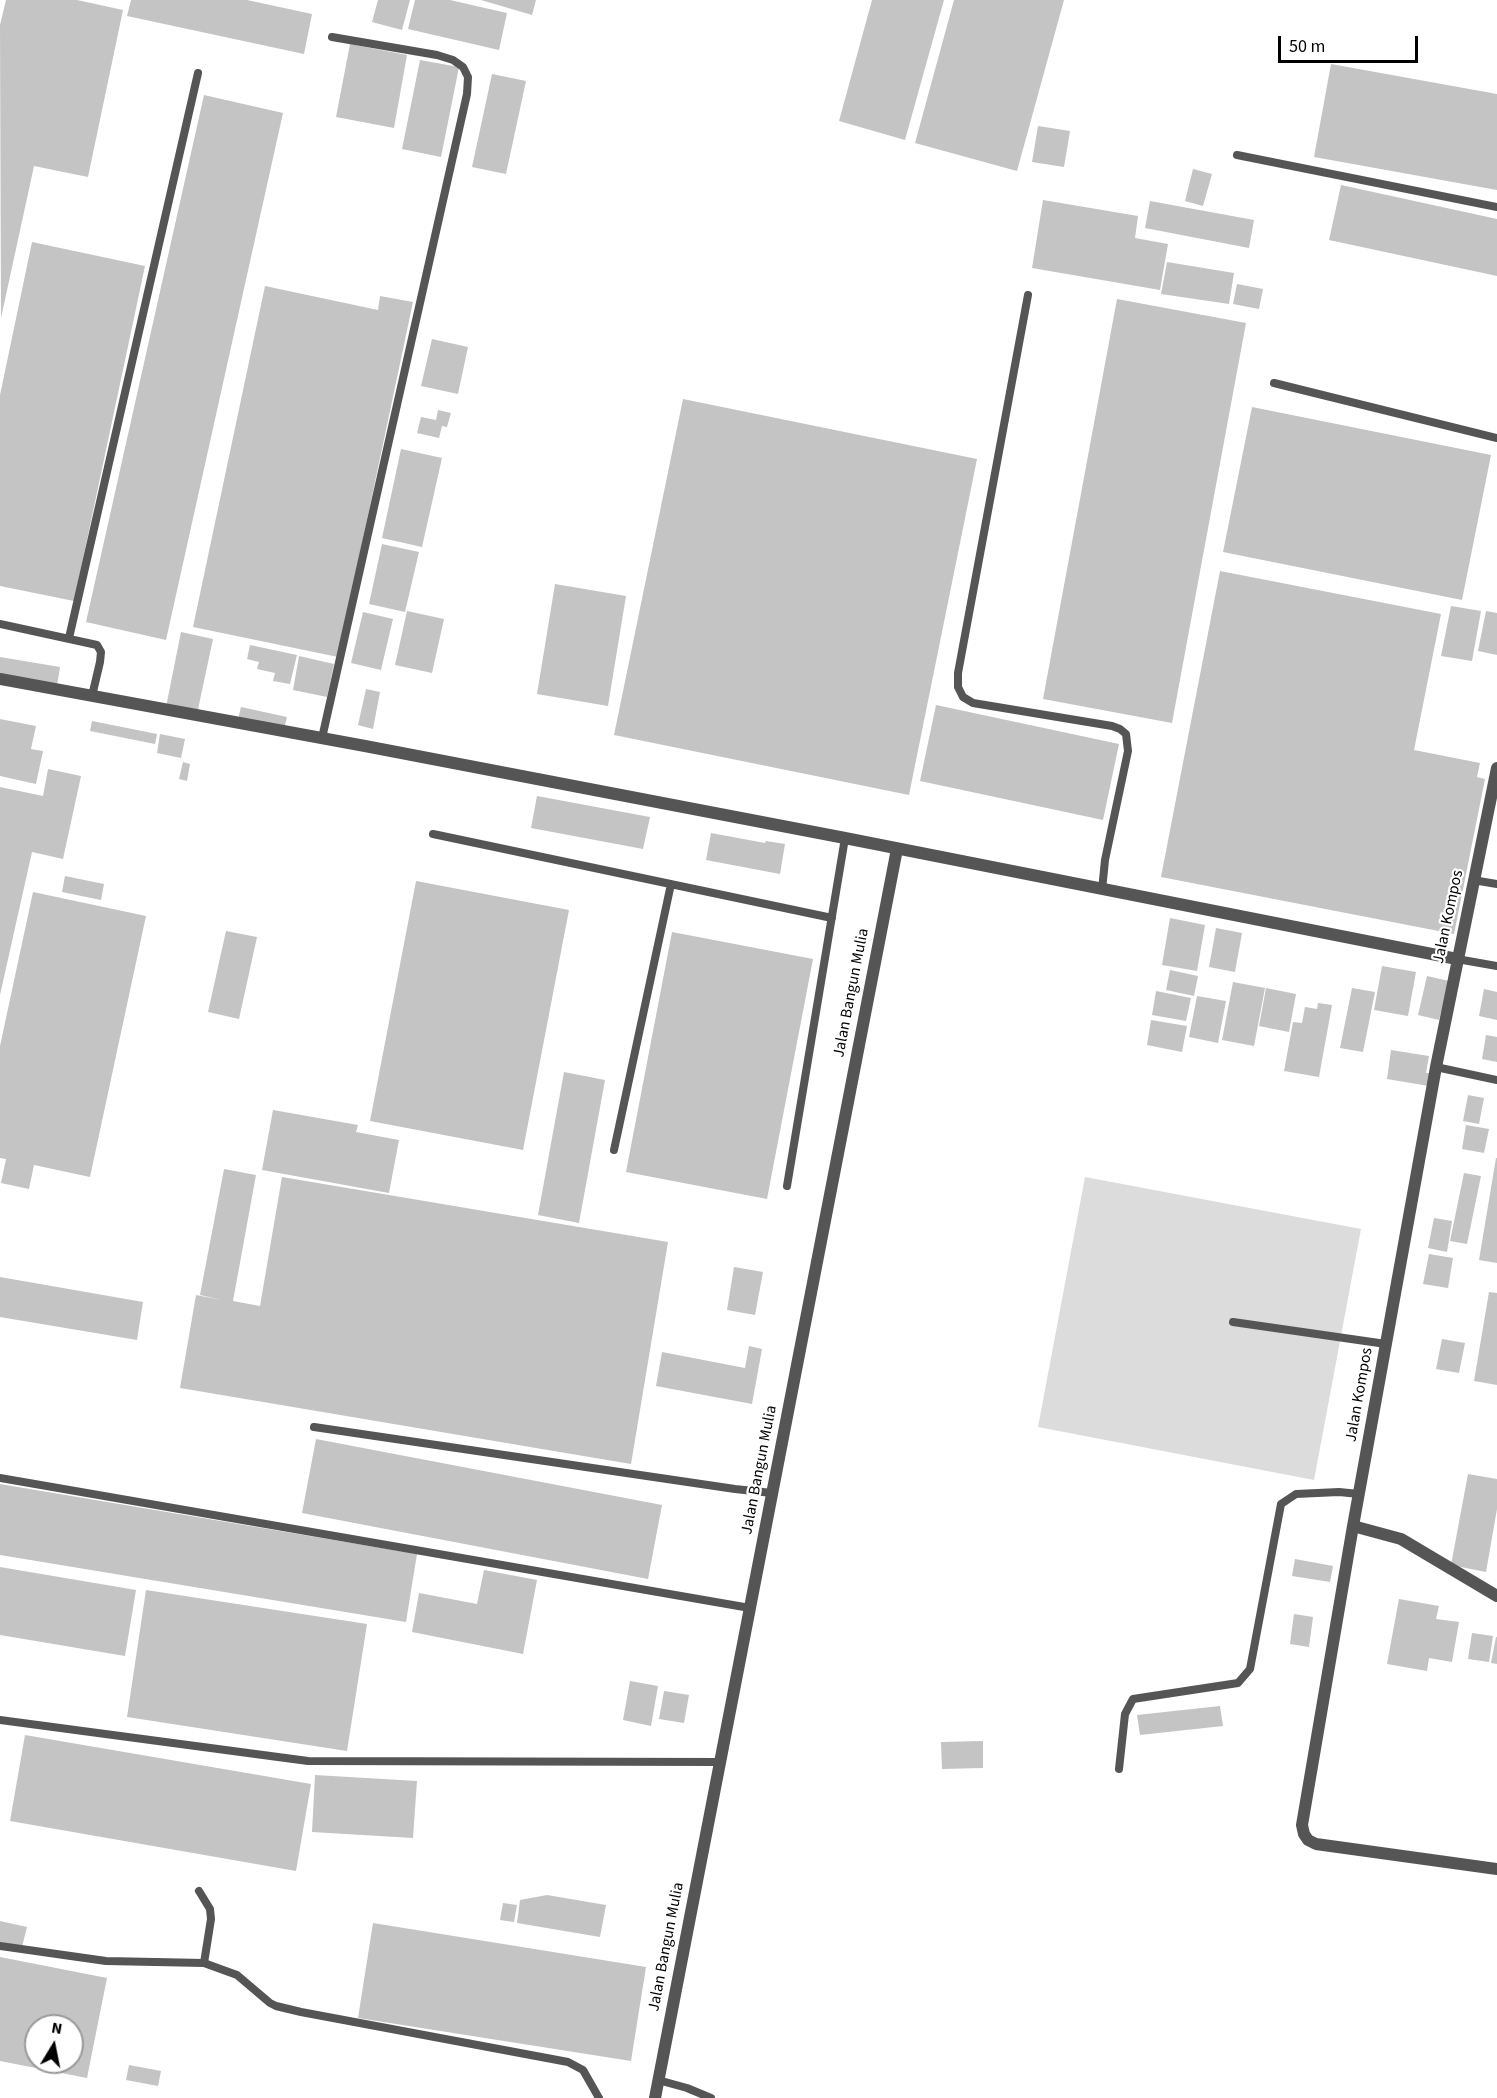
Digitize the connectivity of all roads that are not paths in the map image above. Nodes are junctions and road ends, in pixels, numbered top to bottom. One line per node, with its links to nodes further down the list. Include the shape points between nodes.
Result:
1 (332, 37): 12 (lane, via 437,55 463,67 468,77 464,113)
2 (198, 73): 9 (lane)
3 (1237, 155): 4 (lane)
4 (1497, 207)
5 (1028, 295): 20 (lane, via 958,687 963,697 973,703 1112,726 1126,734 1128,751)
6 (1274, 383): 7 (lane)
7 (1497, 438)
8 (0, 624): 9 (lane)
9 (69, 638): 11 (lane, via 97,645 101,652)
10 (0, 680): 11 (street)
11 (92, 696): 12 (street)
12 (322, 738): 15 (street)
13 (1497, 768): 17 (street, Jalan Kompos)
14 (433, 834): 18 (lane)
15 (844, 838): 16 (street); 21 (lane)
16 (897, 849): 20 (street); 32 (street, Jalan Bangun Mulia)
17 (1473, 880): 19 (lane); 22 (street, Jalan Kompos)
18 (671, 884): 21 (lane); 26 (lane)
19 (1497, 884)
20 (1102, 890): 22 (street)
21 (832, 918): 27 (lane)
22 (1457, 959): 23 (lane); 24 (street, Jalan Kompos)
23 (1497, 966)
24 (1436, 1067): 25 (lane); 29 (street, Jalan Kompos)
25 (1497, 1080)
26 (614, 1150)
27 (787, 1186)
28 (1233, 1323): 29 (lane)
29 (1386, 1344): 33 (street, Jalan Kompos)
30 (314, 1426): 32 (lane)
31 (0, 1478): 36 (lane)
32 (772, 1493): 36 (street, Jalan Bangun Mulia)
33 (1359, 1494): 34 (street, Jalan Kompos); 39 (lane, via 1296,1494 1281,1504 1250,1669 1238,1683 1133,1699 1125,1714)
34 (1353, 1526): 35 (street, via 1401,1539); 40 (street, Jalan Kompos, via 1302,1816 1304,1834 1316,1844)
35 (1497, 1596)
36 (750, 1608): 38 (street, Jalan Bangun Mulia)
37 (0, 1720): 38 (lane, via 308,1761)
38 (720, 1762): 44 (street, Jalan Bangun Mulia)
39 (1119, 1769)
40 (1497, 1869)
41 (199, 1891): 43 (lane, via 210,1909)
42 (0, 1946): 43 (lane, via 105,1961)
43 (204, 1963): 45 (lane, via 237,1975 276,2006 568,2062 583,2070)
44 (658, 2080): 46 (street, Jalan Bangun Mulia); 47 (lane)
45 (599, 2098)
46 (654, 2098)
47 (711, 2098)

